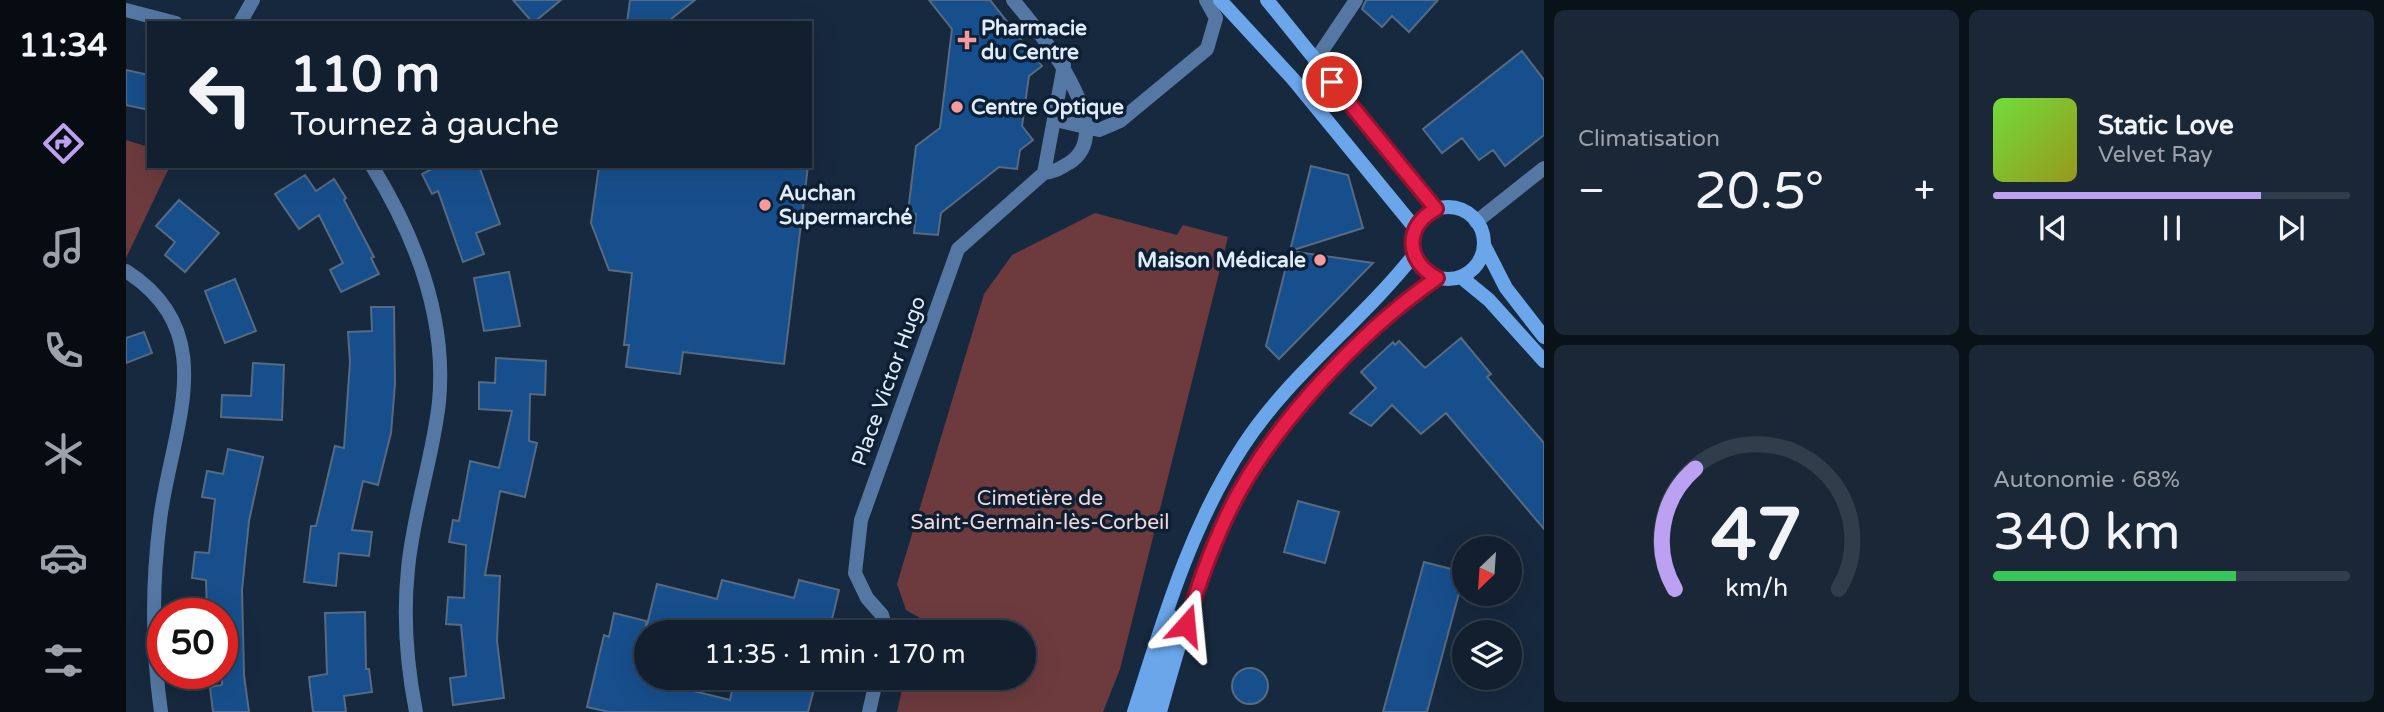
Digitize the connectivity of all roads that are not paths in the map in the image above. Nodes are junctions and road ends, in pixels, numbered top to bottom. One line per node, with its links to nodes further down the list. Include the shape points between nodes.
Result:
1 (253, 0): 9 (street)
2 (1013, 0): 11 (street)
3 (1206, 0): 13 (street, via 1216,18 1207,49 1120,121 1099,130)
4 (1220, 0): 19 (main road, via 1293,79)
5 (1267, 0): 10 (main road)
6 (1356, 0): 10 (street)
7 (126, 10): 8 (street)
8 (168, 21)
9 (241, 21)
10 (1315, 61): 17 (main road)
11 (1064, 65): 12 (street); 13 (street)
12 (1055, 120): 13 (street); 16 (street)
13 (1085, 126): 16 (street, Place Victor Hugo, via 1084,151 1054,172)
14 (373, 168): 31 (street, via 412,240 425,278 439,360 439,401 408,568 406,625)
15 (1544, 168): 18 (street)
16 (1044, 173): 28 (street, Place Victor Hugo, via 958,249 861,520 855,573)
17 (1436, 209): 18 (main road, via 1458,209); 19 (main road)
18 (1476, 222): 20 (main road)
19 (1415, 228): 21 (main road)
20 (1483, 244): 23 (main road, via 1477,264); 25 (main road, via 1506,288)
21 (1414, 255): 24 (main road, via 1419,265); 27 (main road, via 1389,287 1290,386 1244,445 1210,503)
22 (126, 271): 30 (street, via 156,296 169,314 179,333 187,375 166,479 155,571)
23 (1461, 276): 24 (main road); 26 (main road)
24 (1437, 278): 35 (main road, via 1402,302 1307,398 1261,458 1226,518 1199,584)
25 (1544, 337)
26 (1544, 361)
27 (1179, 574): 33 (main road); 34 (main road, via 1165,656)
28 (883, 620)
29 (874, 690): 32 (street)
30 (161, 712)
31 (416, 712)
32 (869, 712)
33 (1134, 712)
34 (1147, 712)
35 (1160, 712)

